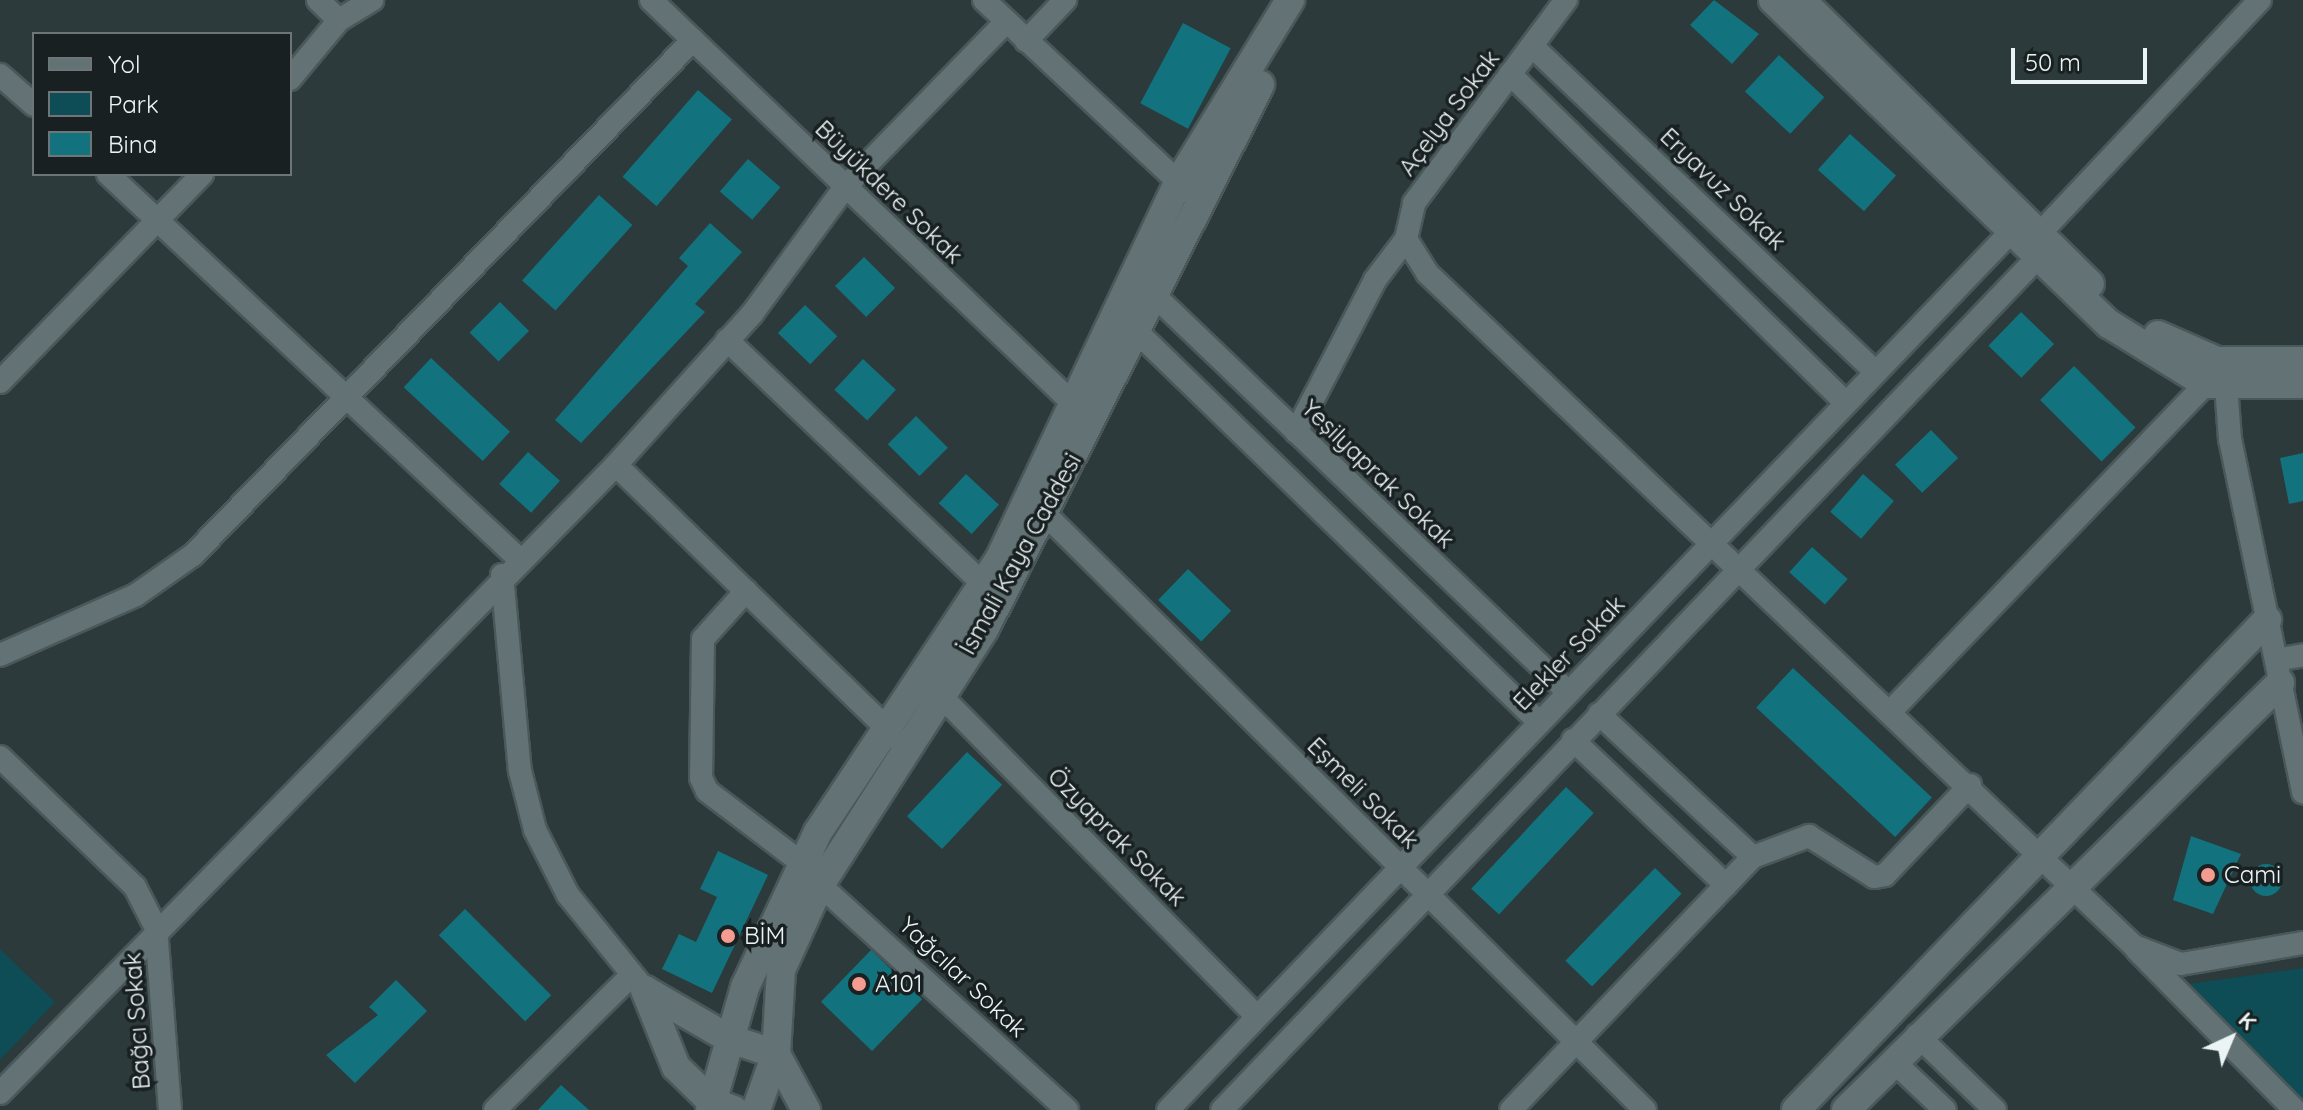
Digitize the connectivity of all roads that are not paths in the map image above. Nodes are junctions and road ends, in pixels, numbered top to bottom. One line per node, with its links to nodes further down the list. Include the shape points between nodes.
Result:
1 (318, 0): 11 (street)
2 (372, 0): 11 (street)
3 (651, 0): 13 (street, Büyükdere Sokak)
4 (984, 0): 12 (street)
5 (1065, 0): 14 (street)
6 (1566, 0): 15 (street, Açelya Sokak)
7 (1773, 0): 26 (street)
8 (2260, 0): 26 (street)
9 (1300, 1): 23 (street, İsmali Kaya Caddesi)
10 (1814, 4): 26 (street)
11 (339, 20): 18 (street)
12 (1006, 22): 14 (street); 22 (street)
13 (693, 40): 22 (street, Büyükdere Sokak); 35 (street)
14 (1026, 41): 23 (street)
15 (1532, 46): 16 (street, Açelya Sokak); 31 (street, Eryavuz Sokak)
16 (1510, 74): 25 (street, Açelya Sokak, via 1414,203); 37 (street)
17 (0, 75): 19 (street)
18 (292, 77)
19 (32, 103)
20 (110, 176): 24 (street)
21 (200, 176): 24 (street)
22 (845, 187): 29 (street); 36 (street, Büyükdere Sokak)
23 (1188, 192): 27 (street, İsmali Kaya Caddesi); 36 (street)
24 (156, 219): 32 (street); 35 (street)
25 (1406, 239): 39 (street, Açelya Sokak, via 1375,280); 42 (street, via 1427,273)
26 (2029, 242): 30 (street, via 2126,319 2185,350 2248,364); 31 (street, Elekler Sokak); 33 (street, via 2109,324); 44 (street)
27 (1153, 294): 28 (street, İsmali Kaya Caddesi); 39 (street, Yeşilyaprak Sokak)
28 (1135, 330): 38 (street, İsmali Kaya Caddesi); 56 (street)
29 (727, 340): 40 (street); 47 (street)
30 (2303, 361)
31 (1876, 372): 37 (street, Elekler Sokak)
32 (0, 382)
33 (2216, 384): 34 (street); 48 (street); 54 (street)
34 (2303, 384)
35 (345, 398): 43 (street); 49 (street, via 193,555 136,595)
36 (1070, 401): 38 (street, Büyükdere Sokak); 47 (street)
37 (1846, 403): 42 (street, Elekler Sokak)
38 (1091, 422): 41 (street, İsmali Kaya Caddesi)
39 (1296, 432): 52 (street, Yeşilyaprak Sokak)
40 (616, 465): 43 (street); 46 (street)
41 (1044, 513): 47 (street, İsmali Kaya Caddesi); 64 (street, Eşmeli Sokak)
42 (1713, 541): 44 (street); 52 (street, Elekler Sokak)
43 (518, 558): 45 (street)
44 (1742, 569): 54 (street); 55 (street)
45 (502, 575): 69 (street); 72 (street, via 520,771 535,830 568,895)
46 (746, 591): 57 (street); 65 (street, Yağcılar Sokak, via 703,639 701,778 707,791)
47 (992, 592): 53 (street, İsmali Kaya Caddesi); 57 (street)
48 (2267, 620): 51 (street); 62 (street)
49 (0, 655)
50 (2303, 655): 51 (street)
51 (2278, 672): 61 (street); 67 (street)
52 (1568, 692): 56 (street, Elekler Sokak)
53 (939, 694): 57 (street, İsmali Kaya Caddesi); 73 (street, Özyaprak Sokak)
54 (1892, 710): 60 (street)
55 (1599, 714): 58 (street); 63 (street)
56 (1539, 722): 64 (street, Elekler Sokak)
57 (896, 737): 65 (street, İsmali Kaya Caddesi)
58 (1573, 740): 66 (street); 68 (street)
59 (0, 757): 69 (street, via 135,887)
60 (1970, 785): 62 (street); 63 (street, via 1885,875 1874,877 1809,836)
61 (2303, 793)
62 (2040, 854): 67 (street); 90 (street)
63 (1753, 857): 66 (street)
64 (1399, 867): 68 (street, Eşmeli Sokak); 73 (street, Elekler Sokak)
65 (811, 874): 75 (street, via 745,987); 77 (street, İsmali Kaya Caddesi, via 781,970); 85 (street, Yağcılar Sokak)
66 (1726, 885): 76 (street)
67 (2072, 885): 71 (street); 74 (street)
68 (1427, 895): 76 (street, Eşmeli Sokak); 87 (street)
69 (156, 928): 79 (street, via 142,953); 81 (street, Bağcı Sokak)
70 (2303, 943): 71 (street, via 2181,964)
71 (2134, 946): 94 (street)
72 (639, 982): 75 (street); 80 (street, via 676,1067); 82 (street)
73 (1257, 1017): 86 (street, Elekler Sokak)
74 (1917, 1035): 78 (street); 93 (street)
75 (730, 1039): 77 (street); 80 (street)
76 (1576, 1043): 88 (street); 89 (street, Eşmeli Sokak)
77 (776, 1054): 83 (street, İsmali Kaya Caddesi); 84 (street)
78 (1893, 1061): 91 (street); 92 (street)
79 (0, 1093)
80 (719, 1107)
81 (170, 1110)
82 (495, 1110)
83 (756, 1110)
84 (806, 1110)
85 (1067, 1110)
86 (1168, 1110)
87 (1222, 1110)
88 (1511, 1110)
89 (1645, 1110)
90 (1796, 1110)
91 (1846, 1110)
92 (1945, 1110)
93 (1995, 1110)
94 (2295, 1110)

